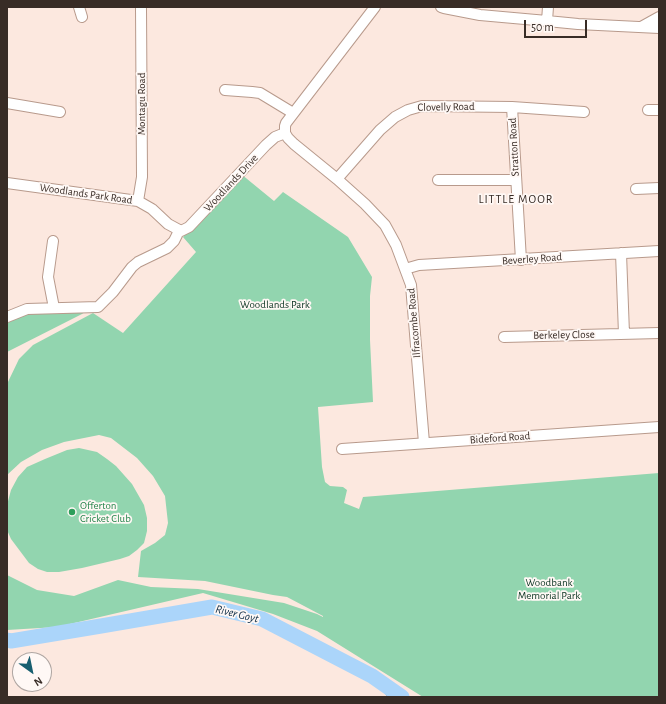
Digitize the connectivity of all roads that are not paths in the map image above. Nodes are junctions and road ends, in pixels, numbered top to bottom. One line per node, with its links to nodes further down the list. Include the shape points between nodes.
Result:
1 (141, 7): 24 (street, Montagu Road, via 142,177)
2 (375, 7): 16 (street)
3 (441, 7): 6 (street)
4 (548, 7): 6 (street)
5 (659, 17): 7 (street)
6 (547, 21): 7 (street)
7 (640, 28): 8 (street)
8 (659, 28)
9 (225, 90): 16 (street, via 260,93)
10 (7, 104): 14 (street)
11 (512, 107): 15 (street, Clovelly Road); 18 (street, Clovelly Road, via 422,106 408,110 380,130); 20 (street, Stratton Road)
12 (648, 110): 13 (street)
13 (659, 110)
14 (60, 112)
15 (584, 112)
16 (293, 113): 17 (street, via 286,123)
17 (285, 133): 18 (street, Ilfracombe Road, via 294,144); 25 (street, Woodlands Drive, via 266,145 189,227)
18 (337, 179): 30 (street, Ilfracombe Road, via 365,204 384,226 396,245)
19 (438, 180): 20 (street)
20 (516, 180): 29 (street, Stratton Road)
21 (7, 183): 24 (street, Woodlands Park Road)
22 (659, 188): 23 (street)
23 (636, 189)
24 (138, 201): 25 (street, Woodlands Park Road)
25 (179, 230): 31 (street, Woodlands Drive, via 167,248 138,262 98,307)
26 (53, 241): 31 (street, via 48,277)
27 (659, 251): 28 (street, Beverley Road)
28 (621, 253): 29 (street, Beverley Road); 34 (street)
29 (521, 260): 30 (street, Beverley Road, via 419,265)
30 (405, 269): 37 (street, Ilfracombe Road, via 411,285)
31 (54, 308): 32 (street, Woodlands Drive, via 27,309)
32 (7, 317)
33 (659, 333): 34 (street, Berkeley Close)
34 (624, 334): 35 (street, Berkeley Close)
35 (504, 337)
36 (659, 427): 37 (street, Bideford Road)
37 (424, 443): 38 (street, Bideford Road)
38 (342, 449)

